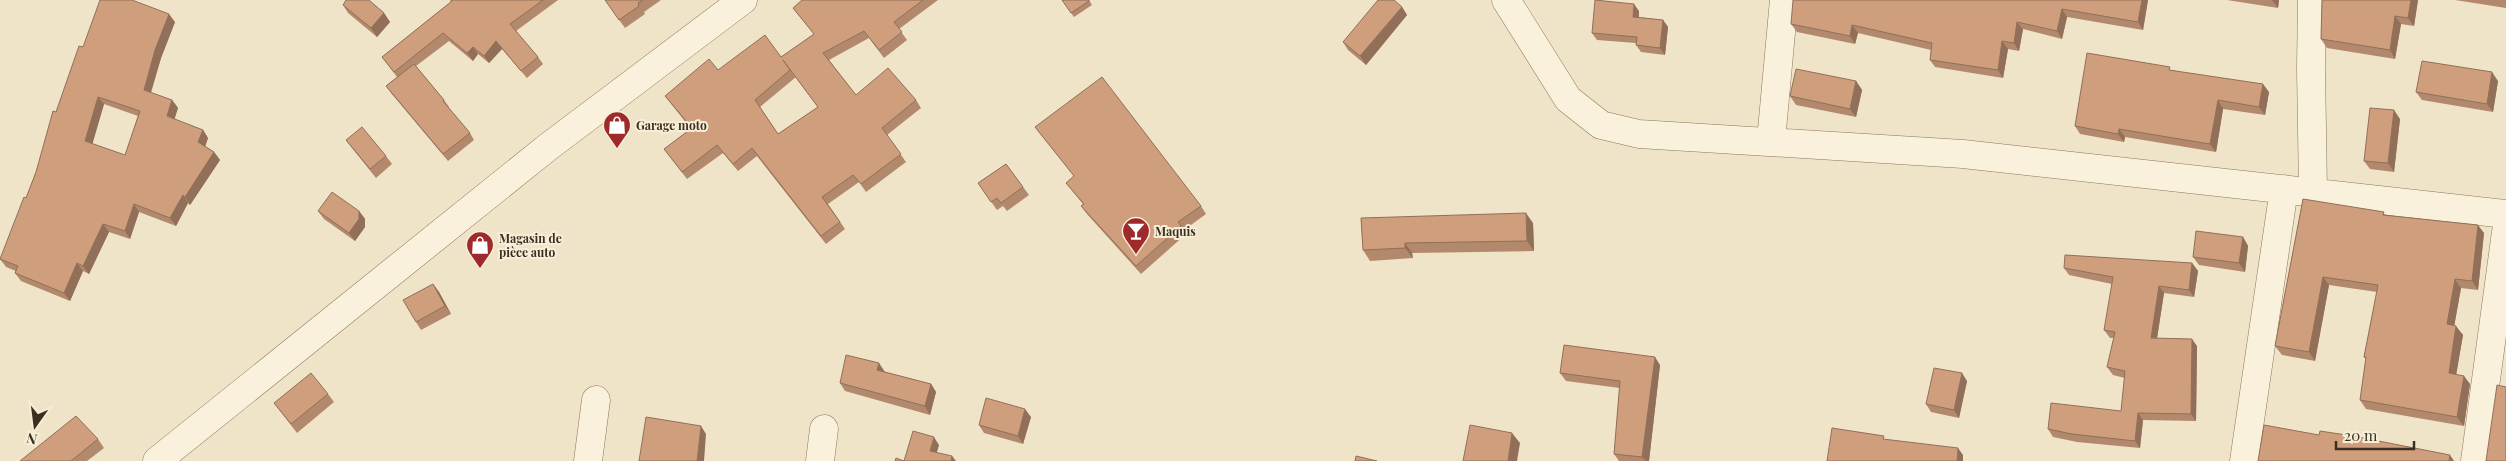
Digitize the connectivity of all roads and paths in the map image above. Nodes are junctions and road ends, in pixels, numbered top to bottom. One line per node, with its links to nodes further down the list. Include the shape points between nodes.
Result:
1 (743, 0): 12 (street, via 548,147)
2 (1506, 0): 5 (street, via 1568,99 1602,125 1639,134)
3 (1784, 0): 5 (street)
4 (2312, 0): 7 (street)
5 (1770, 141): 6 (street, via 1963,154)
6 (2284, 189): 7 (street); 15 (street)
7 (2313, 192): 8 (street)
8 (2506, 214)
9 (2506, 232): 16 (street)
10 (596, 400): 13 (street)
11 (824, 429): 14 (street)
12 (157, 461)
13 (588, 461)
14 (820, 461)
15 (2244, 461)
16 (2475, 461)

